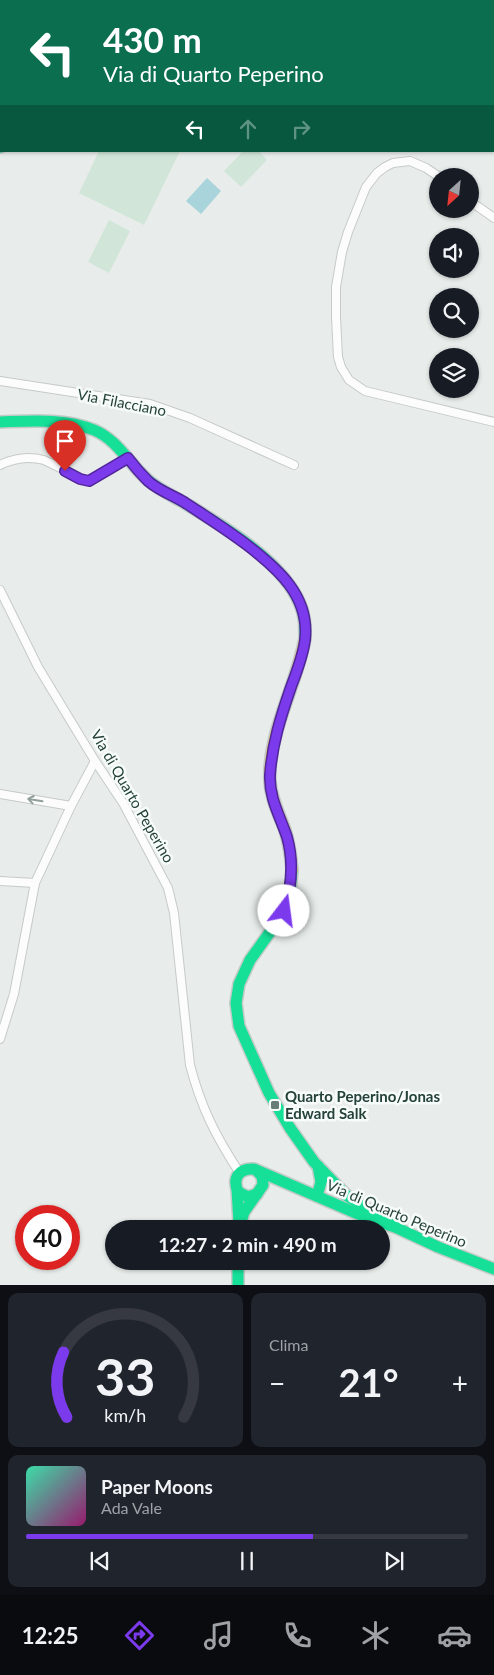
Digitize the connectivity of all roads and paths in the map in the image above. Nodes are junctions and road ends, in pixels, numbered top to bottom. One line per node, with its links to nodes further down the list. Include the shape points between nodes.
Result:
1 (429, 171): 6 (street, via 418,164 402,161 385,167 366,187 342,252 336,288 338,357 349,380 365,390)
2 (479, 207): 3 (street)
3 (494, 218)
4 (0, 381): 9 (street, Via Filacciano, via 150,404 190,418)
5 (0, 422): 7 (street, via 37,420 82,426 103,434)
6 (494, 422)
7 (128, 458): 8 (street, via 87,481 37,458); 17 (street, Via di Quarto Peperino, via 149,482 225,528 271,563 292,586 303,613 306,630 302,655 280,720 270,776 271,790 291,858 290,893 276,928 247,964 236,1002 241,1033 256,1067 288,1126)
8 (0, 465)
9 (294, 465)
10 (0, 590): 11 (street, Via di Quarto Peperino, via 38,667)
11 (95, 761): 13 (street); 19 (street, Via di Quarto Peperino, via 123,803 168,888 174,914 192,1073 211,1126)
12 (0, 794): 13 (street, one-way to 12)
13 (71, 806): 15 (street)
14 (0, 882): 15 (street)
15 (35, 883): 16 (street, via 14,994)
16 (0, 1040)
17 (317, 1164): 20 (street, Via di Quarto Peperino); 24 (street, via 321,1182)
18 (256, 1170): 19 (street, via 246,1168); 21 (street, Via di Quarto Peperino); 23 (street, via 263,1178)
19 (239, 1172): 22 (street, via 235,1180)
20 (332, 1180): 25 (street); 28 (street, Via di Quarto Peperino, via 348,1197)
21 (288, 1184): 23 (street, via 270,1185); 24 (street, Via di Quarto Peperino)
22 (236, 1190): 23 (street, via 246,1196); 26 (street)
23 (259, 1192): 27 (street)
24 (318, 1196): 25 (street, Via di Quarto Peperino)
25 (332, 1202): 28 (street, Via di Quarto Peperino)
26 (238, 1220)
27 (242, 1220)
28 (395, 1227): 29 (street, Via di Quarto Peperino)
29 (494, 1269)
30 (238, 1270): 31 (street)
31 (238, 1285)

